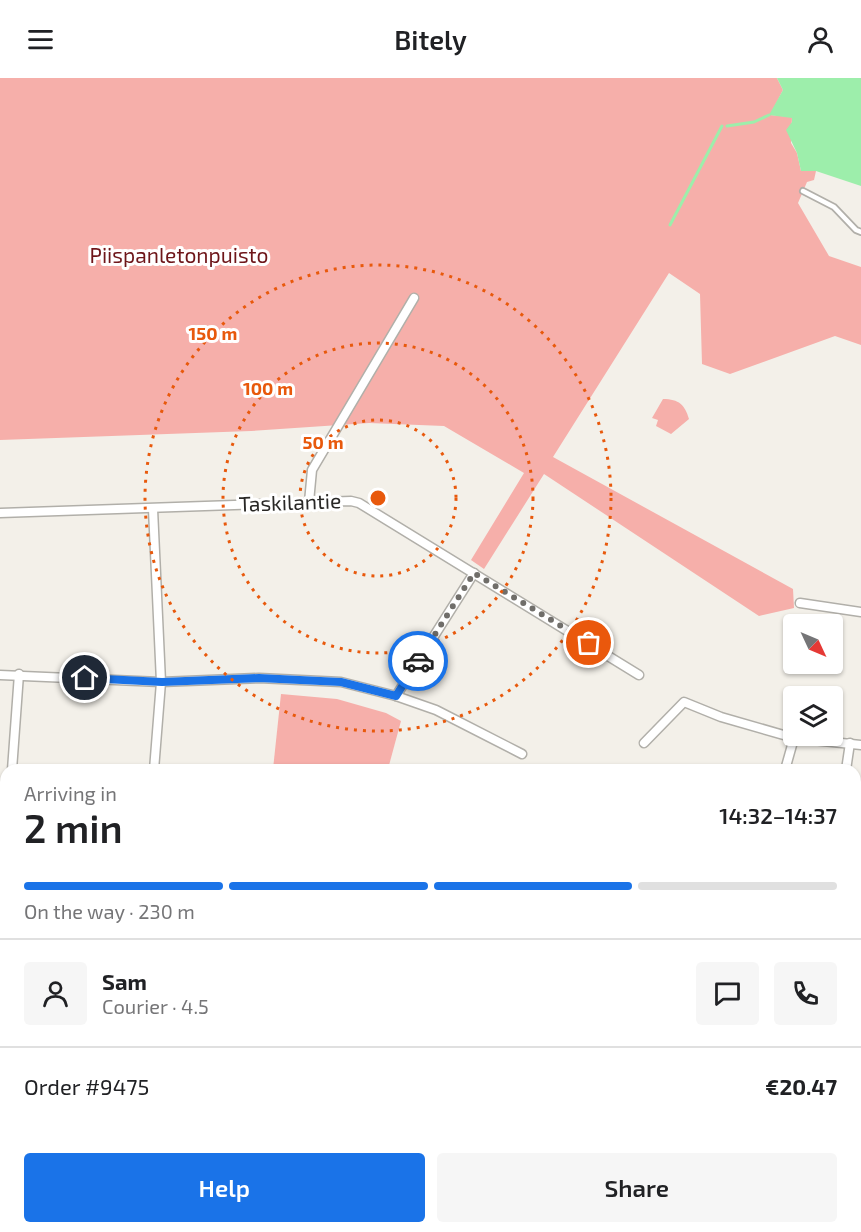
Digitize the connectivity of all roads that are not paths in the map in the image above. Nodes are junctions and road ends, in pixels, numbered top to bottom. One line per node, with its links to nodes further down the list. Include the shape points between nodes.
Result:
1 (803, 191): 2 (lane, via 834,207)
2 (861, 232)
3 (414, 298): 4 (street, via 312,470)
4 (309, 502): 5 (street, Taskilantie); 7 (street, Taskilantie, via 359,503)
5 (153, 509): 6 (street, Taskilantie); 13 (street)
6 (0, 513)
7 (474, 573): 12 (street, Taskilantie); 14 (street)
8 (800, 603): 9 (street)
9 (861, 612)
10 (19, 674): 11 (street); 13 (street); 22 (street)
11 (0, 675)
12 (639, 675)
13 (162, 682): 14 (street, via 259,678 341,682); 23 (street)
14 (396, 696): 21 (street, via 452,717)
15 (783, 735): 17 (street, via 684,702)
16 (843, 742): 18 (street)
17 (644, 743)
18 (850, 743): 19 (street); 25 (street)
19 (861, 745)
20 (792, 746): 24 (street)
21 (522, 754)
22 (12, 764)
23 (155, 764)
24 (787, 764)
25 (847, 764)

